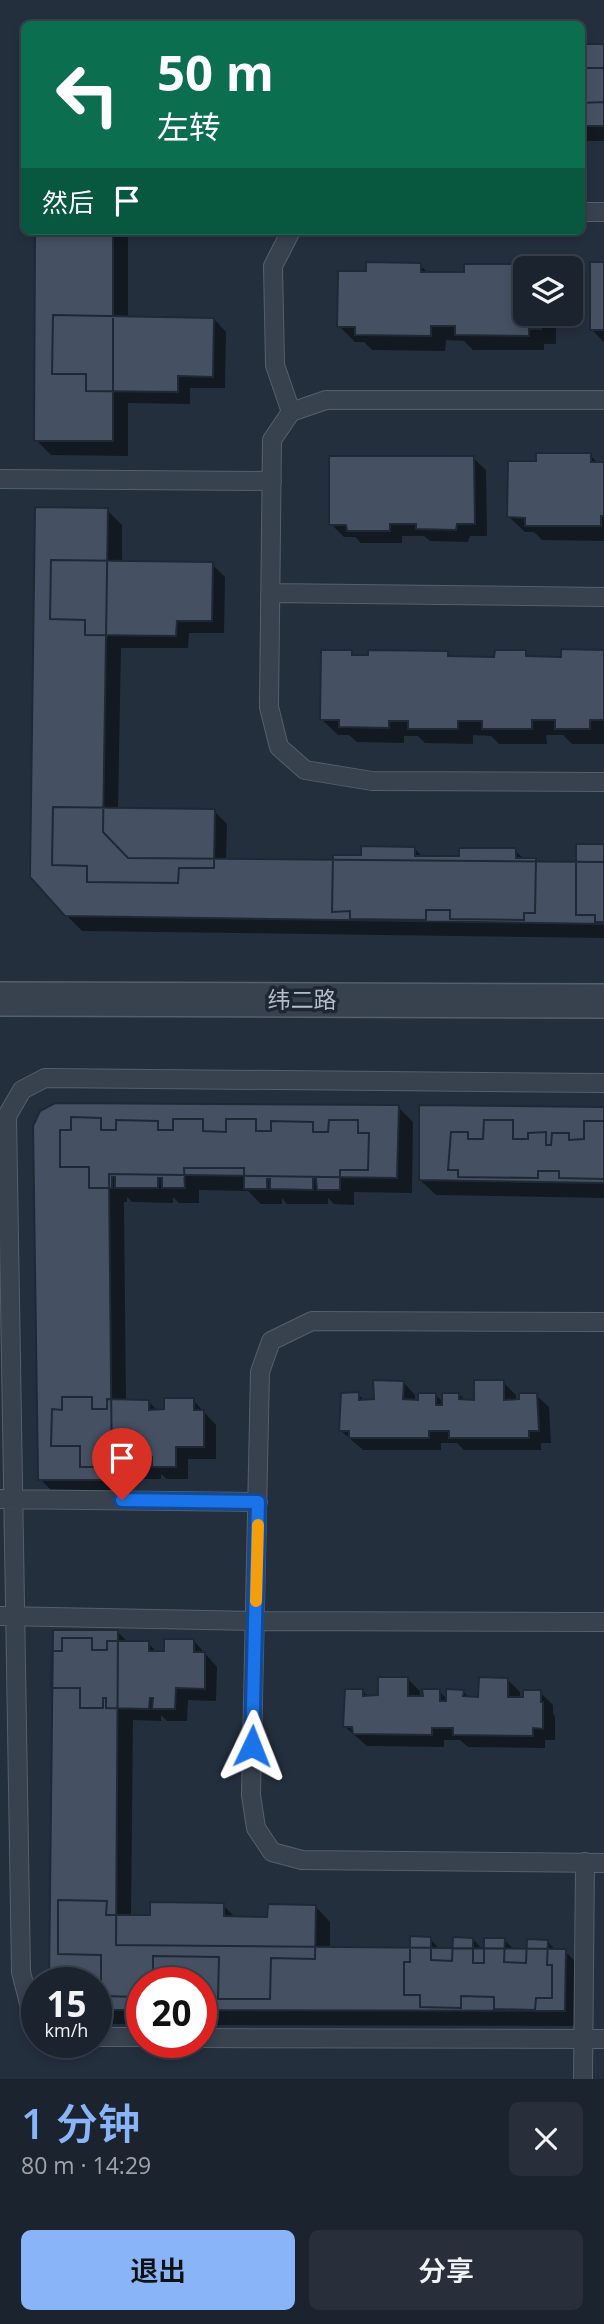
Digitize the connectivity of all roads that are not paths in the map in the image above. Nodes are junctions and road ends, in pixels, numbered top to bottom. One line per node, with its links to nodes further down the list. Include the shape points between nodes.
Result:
1 (585, 212): 2 (lane)
2 (604, 212)
3 (289, 235): 5 (lane, via 273,266 275,365)
4 (604, 400): 5 (lane, via 326,400)
5 (291, 412): 7 (lane, via 272,440)
6 (0, 479): 7 (lane)
7 (272, 481): 8 (lane)
8 (271, 593): 9 (lane); 10 (lane, via 269,708 279,747 305,770 372,781)
9 (604, 597)
10 (604, 782)
11 (0, 999): 12 (street, 纬二路)
12 (604, 1001)
13 (604, 1083): 15 (lane, via 45,1078 22,1090 7,1116)
14 (604, 1322): 16 (lane, via 312,1321 271,1341 260,1372)
15 (6, 1499): 16 (lane); 17 (lane)
16 (258, 1502): 18 (lane)
17 (8, 1616): 18 (lane); 22 (lane)
18 (256, 1621): 19 (lane); 20 (lane, via 251,1796 256,1828 271,1852 302,1860)
19 (604, 1622)
20 (585, 1862): 21 (lane); 25 (lane)
21 (604, 1863)
22 (21, 1976)
23 (217, 2038): 24 (lane)
24 (604, 2039)
25 (583, 2079)

